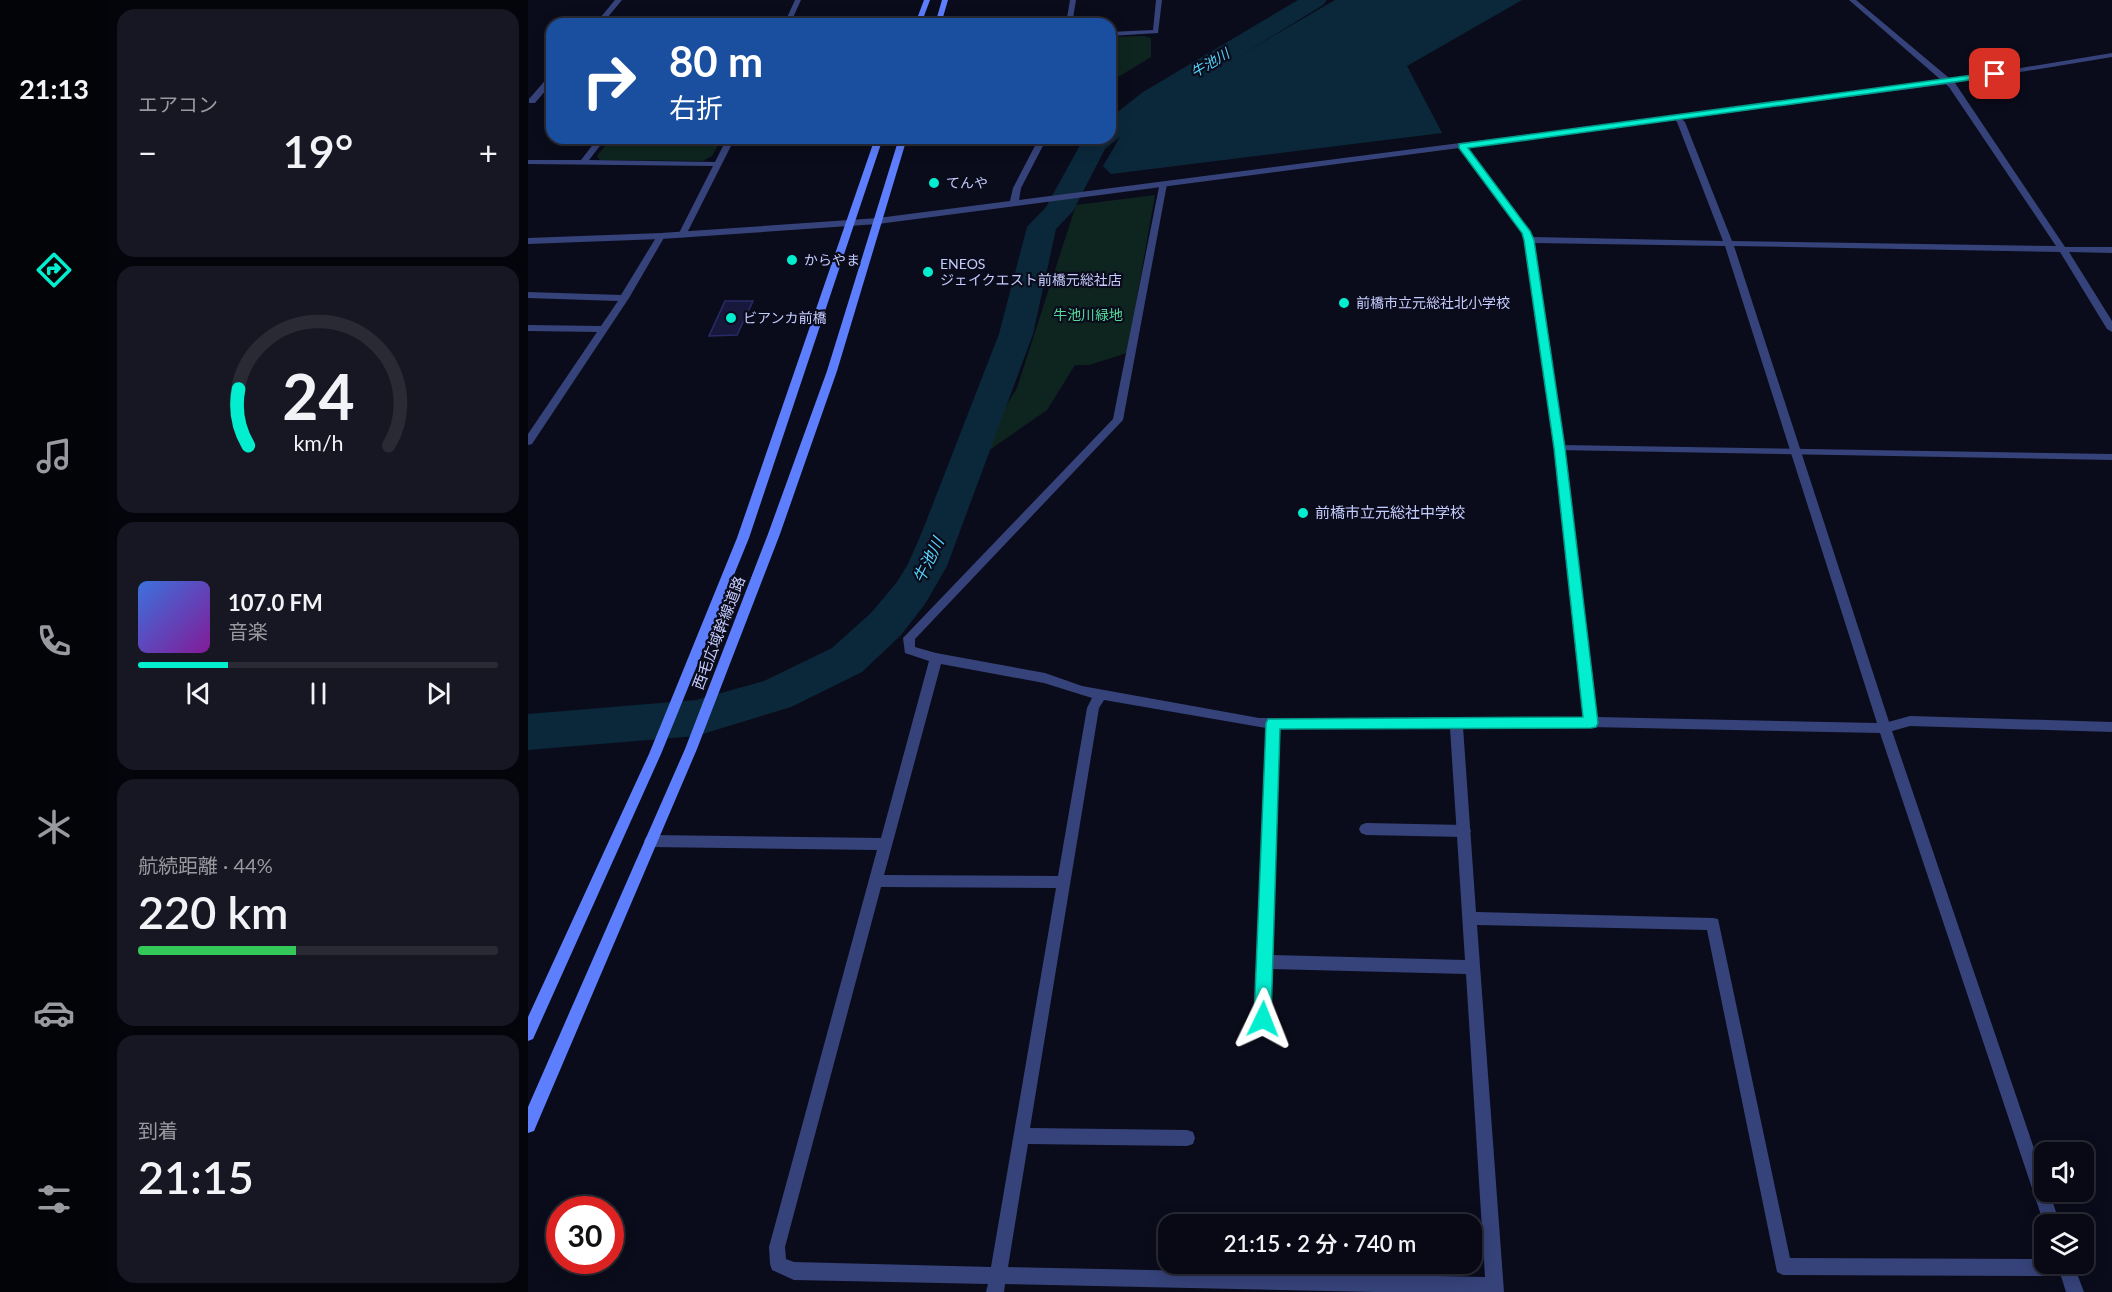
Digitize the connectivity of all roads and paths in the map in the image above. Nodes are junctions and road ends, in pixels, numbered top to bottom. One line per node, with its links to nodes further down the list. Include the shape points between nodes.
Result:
1 (619, 0): 8 (street)
2 (798, 0): 9 (street)
3 (927, 0): 10 (main road)
4 (945, 0): 11 (main road)
5 (1073, 0): 12 (street)
6 (1159, 0): 13 (street, via 1156,32)
7 (1852, 0): 15 (street)
8 (603, 18)
9 (790, 18)
10 (920, 18)
11 (940, 18)
12 (1070, 18)
13 (1116, 34)
14 (2112, 55): 15 (street)
15 (1948, 82): 18 (street); 37 (street)
16 (546, 85): 17 (street)
17 (532, 101)
18 (1677, 117): 24 (street); 36 (street)
19 (598, 144): 26 (street)
20 (728, 144): 27 (street)
21 (877, 144): 31 (main road, 西毛広域幹線道路)
22 (901, 144): 30 (main road, 西毛広域幹線道路)
23 (1040, 144): 29 (street, via 1017,188)
24 (1462, 146): 28 (street); 34 (street)
25 (528, 162): 26 (street)
26 (584, 162): 27 (street)
27 (719, 164): 32 (street)
28 (1162, 184): 29 (street); 48 (street, via 1118,420 909,638 909,650)
29 (1014, 204): 30 (street)
30 (878, 220): 31 (street); 57 (main road, 西毛広域幹線道路, via 832,370 774,534)
31 (850, 223): 32 (street); 65 (main road, 西毛広域幹線道路, via 743,538 688,677)
32 (682, 235): 33 (street)
33 (661, 236): 35 (street); 40 (street)
34 (1529, 240): 36 (street); 45 (street)
35 (528, 241)
36 (1728, 242): 37 (street); 46 (street)
37 (2062, 250): 38 (street); 43 (street)
38 (2112, 250)
39 (528, 295): 40 (street)
40 (624, 298): 42 (street)
41 (528, 328): 42 (street)
42 (603, 329): 44 (street)
43 (2112, 329)
44 (528, 442)
45 (1560, 448): 46 (street); 52 (street)
46 (1796, 451): 47 (street); 54 (street)
47 (2112, 457)
48 (936, 658): 49 (street, via 1045,678); 58 (street)
49 (1101, 694): 51 (street); 60 (street, via 1093,708)
50 (1456, 722): 51 (street); 52 (street); 56 (street)
51 (1273, 723): 62 (street)
52 (1591, 723): 54 (street)
53 (2112, 727): 54 (street, via 1910,721)
54 (1885, 728): 69 (street)
55 (1366, 829): 56 (street)
56 (1464, 831): 61 (street)
57 (651, 841): 58 (street); 66 (main road, 西毛広域幹線道路)
58 (887, 844): 59 (street)
59 (876, 881): 60 (street); 71 (street, via 777,1247 778,1264 794,1271)
60 (1064, 882): 67 (street)
61 (1468, 918): 63 (street); 70 (street, via 1713,924 1783,1266)
62 (1264, 962): 63 (street); 64 (street)
63 (1472, 967): 73 (street)
64 (1263, 1019)
65 (528, 1034)
66 (528, 1125)
67 (1021, 1136): 68 (street); 71 (street)
68 (1187, 1138)
69 (2049, 1214)
70 (2034, 1266)
71 (998, 1274): 73 (street); 74 (street)
72 (2069, 1274): 75 (street)
73 (1495, 1289)
74 (995, 1292)
75 (2075, 1292)

